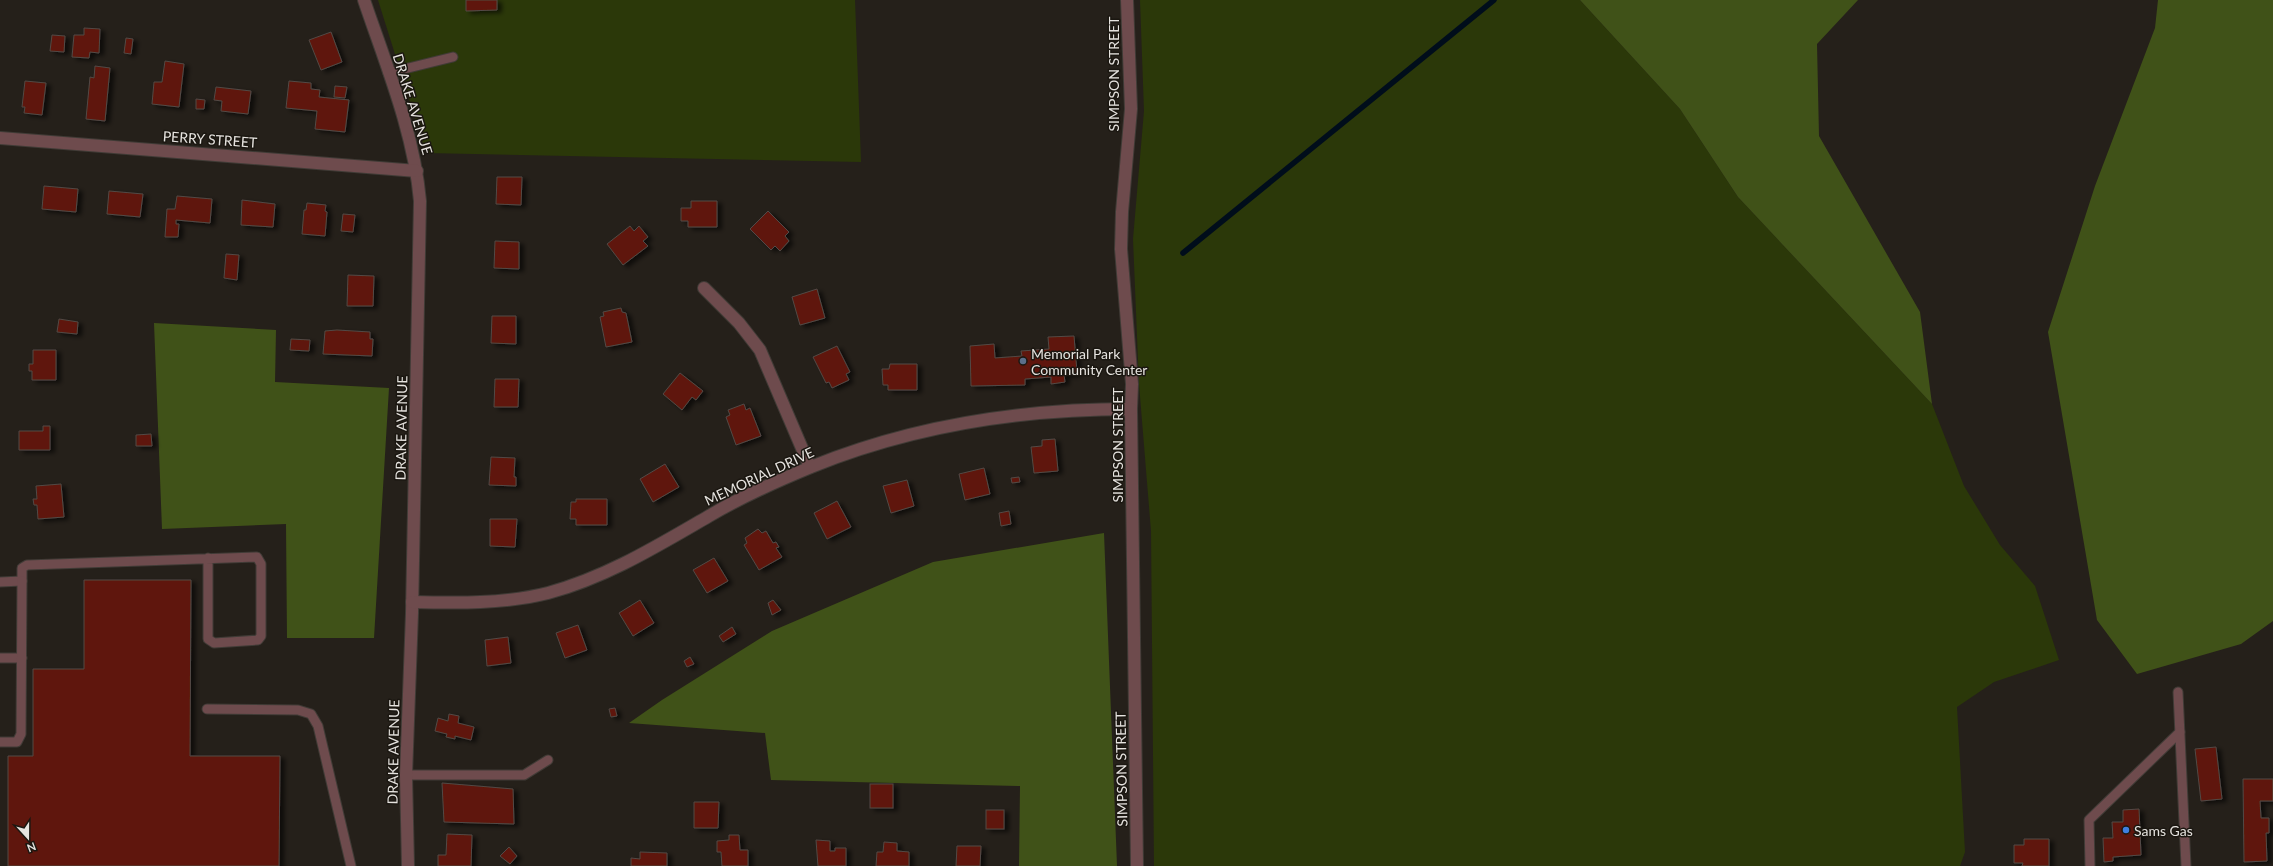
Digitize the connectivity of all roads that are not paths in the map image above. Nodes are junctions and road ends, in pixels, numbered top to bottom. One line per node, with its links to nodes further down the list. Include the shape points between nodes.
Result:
1 (364, 0): 4 (street, DRAKE AVENUE)
2 (1127, 0): 8 (street, SIMPSON STREET, via 1131,109 1121,249 1132,377)
3 (453, 57): 4 (lane)
4 (388, 73): 6 (street, DRAKE AVENUE)
5 (0, 138): 6 (street, PERRY STREET)
6 (418, 171): 13 (street, DRAKE AVENUE, via 421,225)
7 (704, 288): 9 (street, via 739,323 760,350)
8 (1131, 409): 9 (street, MEMORIAL DRIVE, via 1017,415 958,424 888,441); 24 (street, SIMPSON STREET)
9 (810, 467): 13 (street, MEMORIAL DRIVE, via 710,515 621,565 570,586 525,597 491,601)
10 (208, 558): 10 (lane, via 260,558 261,636 258,640 214,643 209,641); 11 (lane, via 26,564 22,568)
11 (22, 581): 12 (lane); 15 (lane)
12 (0, 582)
13 (412, 602): 21 (street, DRAKE AVENUE)
14 (0, 658): 15 (lane)
15 (22, 658): 19 (lane, via 20,738 17,742)
16 (2178, 692): 18 (lane)
17 (207, 709): 22 (lane, via 298,710 311,714 318,726)
18 (2180, 732): 25 (lane, via 2089,820); 26 (lane)
19 (0, 742)
20 (548, 760): 21 (lane, via 524,775)
21 (406, 775): 23 (street, DRAKE AVENUE)
22 (351, 866)
23 (408, 866)
24 (1137, 866)
25 (2090, 866)
26 (2186, 866)

